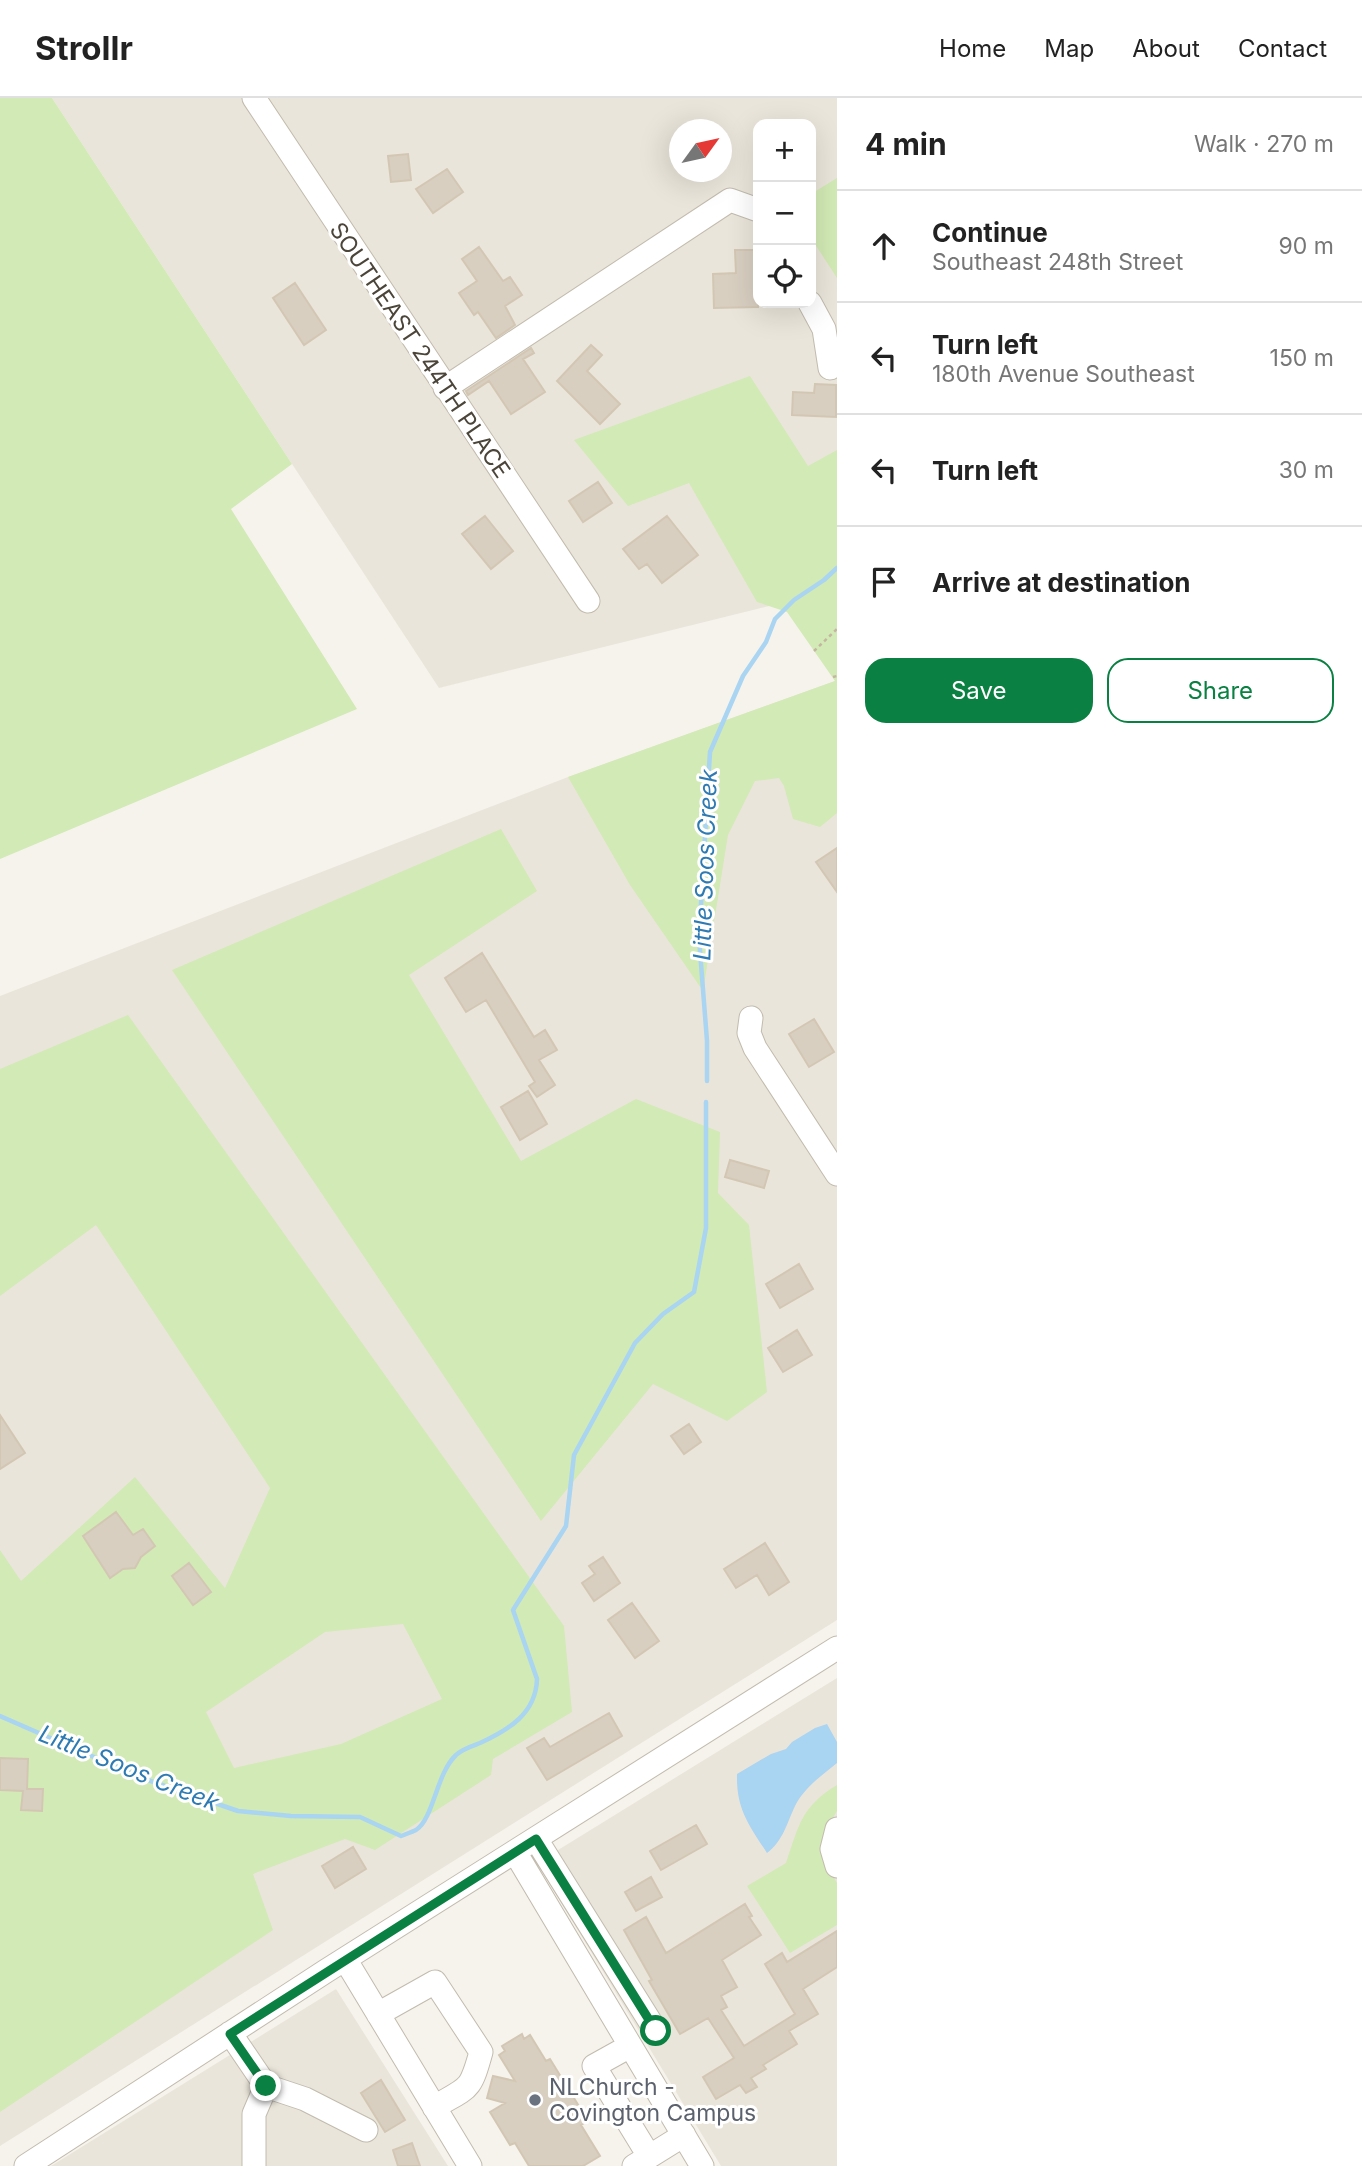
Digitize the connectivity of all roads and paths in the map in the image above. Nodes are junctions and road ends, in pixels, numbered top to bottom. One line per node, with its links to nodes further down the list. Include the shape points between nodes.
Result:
1 (254, 98): 5 (street, SOUTHEAST 244TH PLACE)
2 (753, 209): 5 (street, via 730,200)
3 (813, 308): 4 (street, via 824,329)
4 (830, 368)
5 (445, 388): 6 (street, SOUTHEAST 244TH PLACE)
6 (587, 601)
7 (837, 629): 8 (path)
8 (814, 651)
9 (751, 1018): 10 (street, via 749,1033 755,1048)
10 (837, 1174)
11 (837, 1648): 13 (street)
12 (836, 1832): 15 (street, via 832,1849)
13 (536, 1839): 14 (street); 18 (street)
14 (514, 1852): 16 (street); 20 (street)
15 (837, 1866)
16 (345, 1959): 17 (street); 19 (street)
17 (378, 2014): 22 (street); 22 (street, via 435,1982 481,2052 467,2089)
18 (656, 2031)
19 (230, 2034): 21 (street); 26 (street)
20 (630, 2046): 24 (street); 25 (street, via 594,2066)
21 (266, 2086): 23 (street, via 305,2099); 27 (street, via 254,2114)
22 (434, 2107): 28 (street)
23 (366, 2130)
24 (684, 2135): 25 (street); 29 (street)
25 (642, 2161)
26 (26, 2166)
27 (254, 2166)
28 (470, 2166)
29 (702, 2166)

